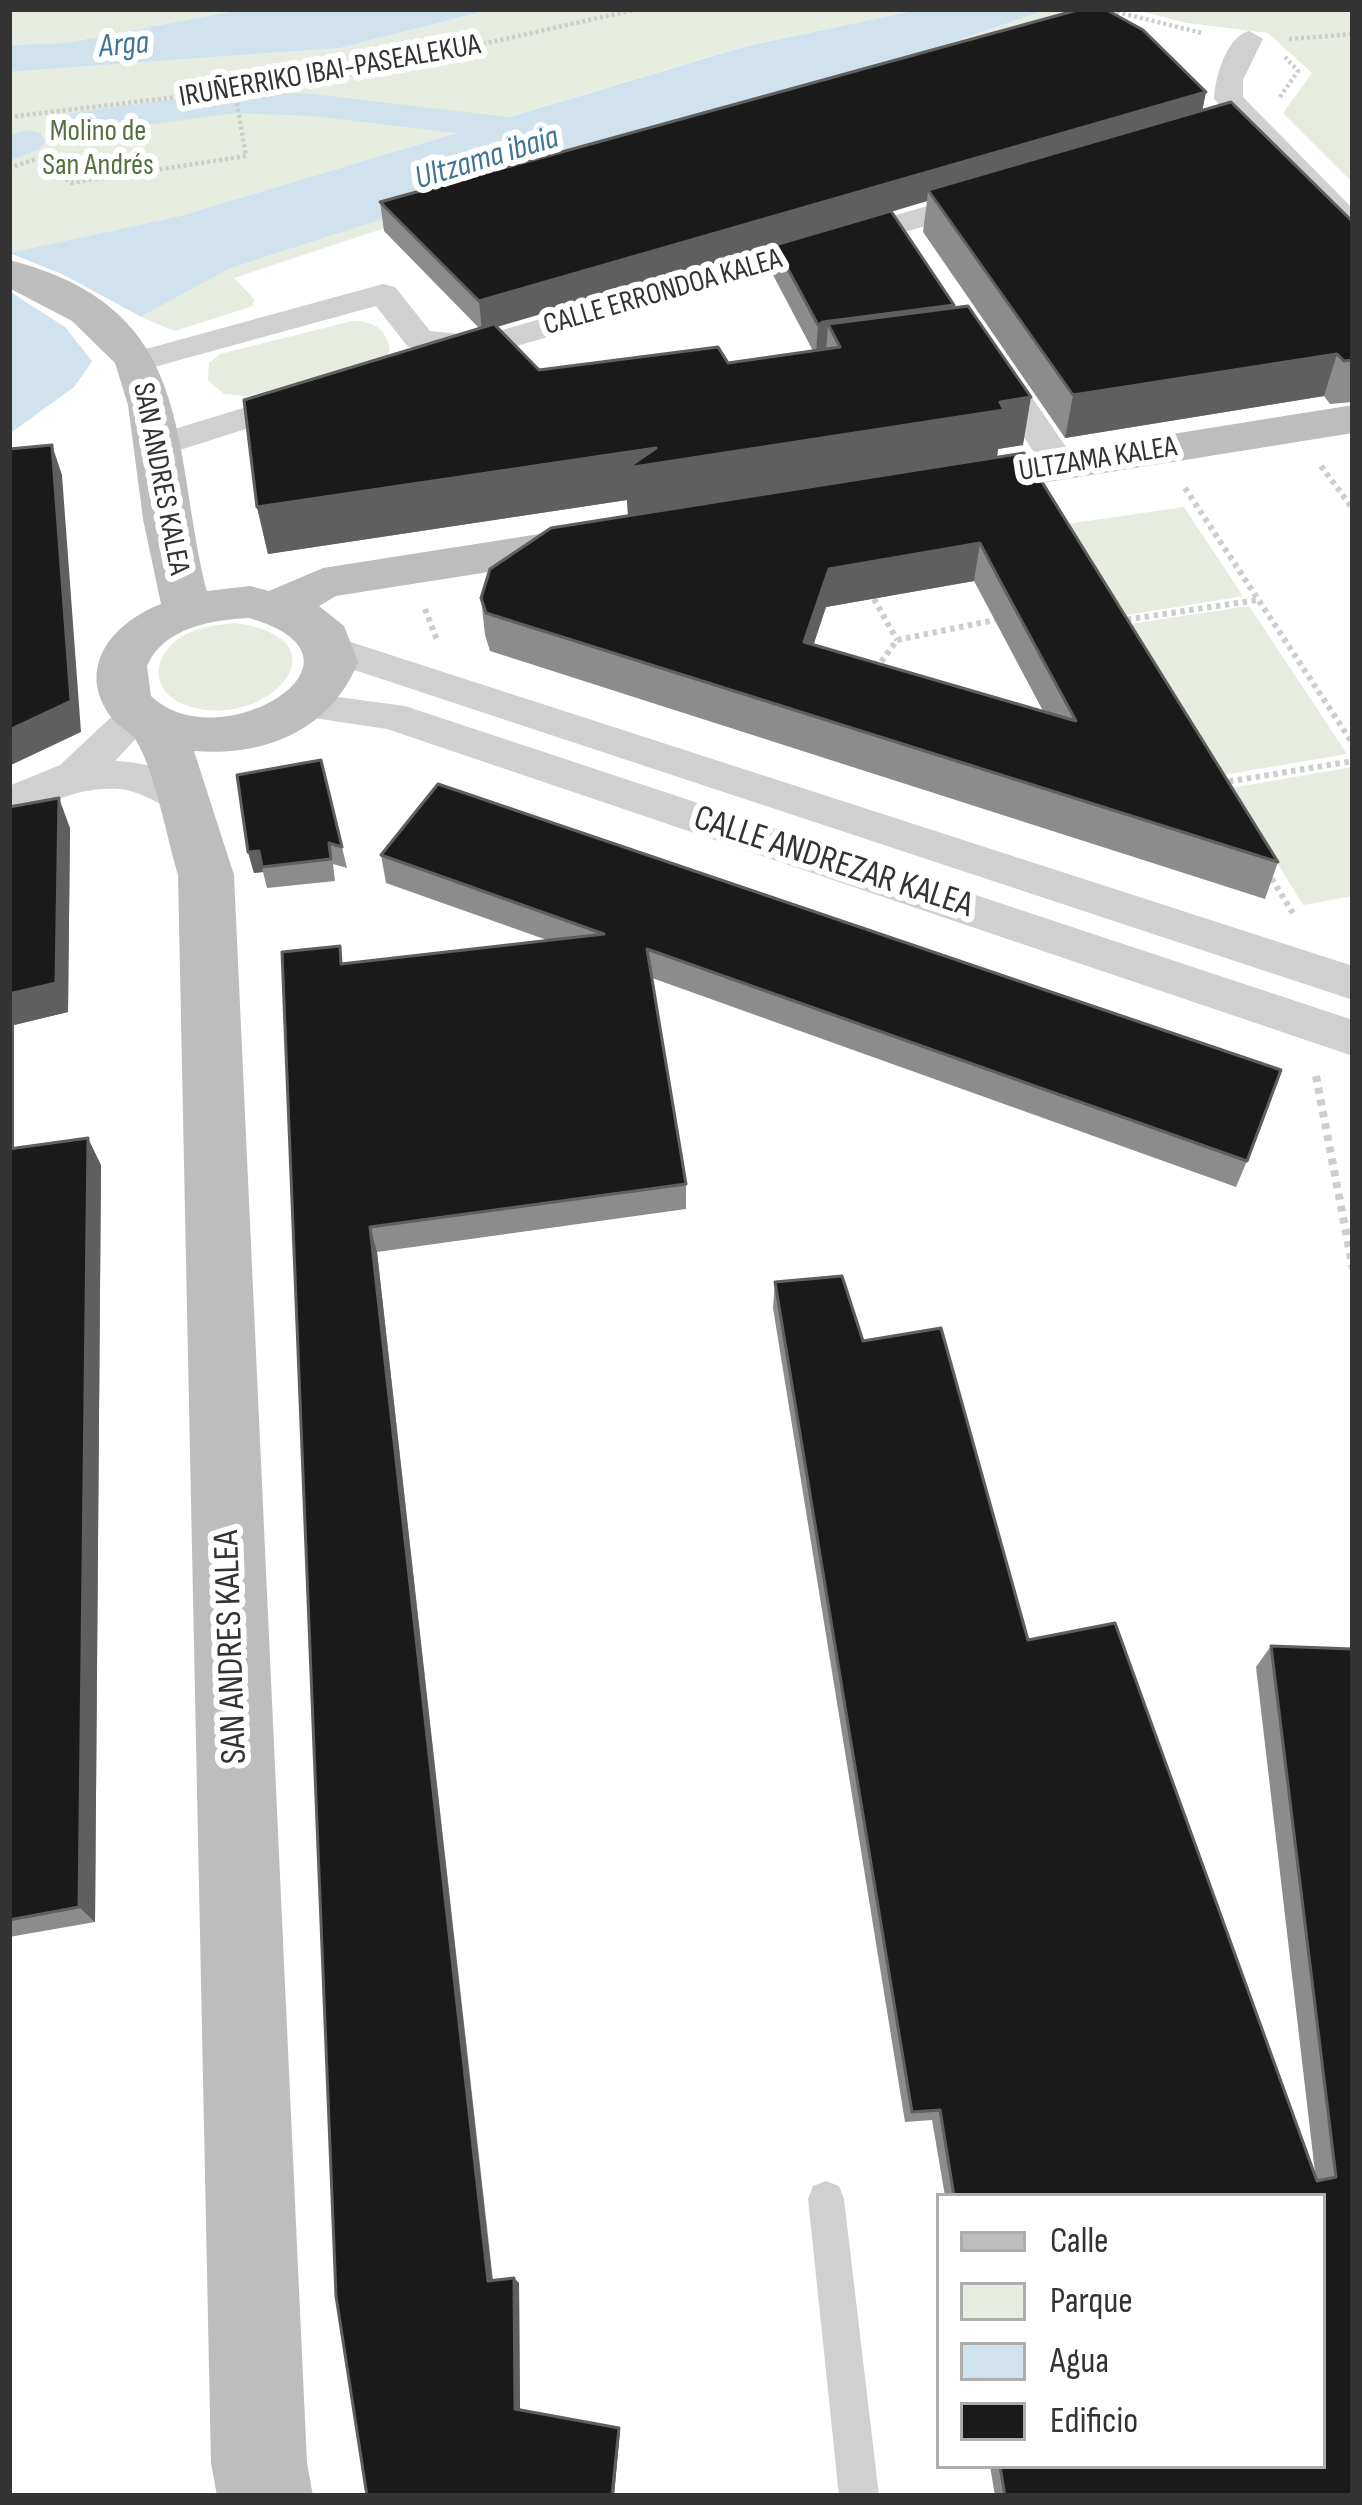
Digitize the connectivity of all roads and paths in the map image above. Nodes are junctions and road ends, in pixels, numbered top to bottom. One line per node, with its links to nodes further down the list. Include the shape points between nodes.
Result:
1 (638, 9): 5 (path, IRUÑERRIKO IBAI-PASEALEKUA, via 440,57)
2 (1105, 9): 3 (path)
3 (1190, 32)
4 (1250, 39): 7 (street, via 1228,99)
5 (235, 93): 6 (path, IRUÑERRIKO IBAI-PASEALEKUA); 9 (path, via 245,157 70,183 39,158)
6 (9, 118)
7 (1249, 121): 8 (street); 12 (street)
8 (1205, 134)
9 (9, 168)
10 (1029, 185): 11 (street, CALLE ERRONDOA KALEA)
11 (897, 224): 13 (street); 15 (street, CALLE ERRONDOA KALEA, via 483,346)
12 (1353, 227)
13 (918, 255)
14 (9, 273): 17 (main road, SAN ANDRES KALEA, via 78,305)
15 (420, 340): 17 (street, via 383,294); 18 (street)
16 (976, 341): 22 (street)
17 (131, 354): 21 (main road, SAN ANDRES KALEA)
18 (395, 373)
19 (352, 386): 21 (street)
20 (1344, 438): 22 (main road, ULTZAMA KALEA); 25 (path, via 1316,460)
21 (158, 446): 31 (main road, SAN ANDRES KALEA)
22 (1061, 466): 24 (main road, ULTZAMA KALEA)
23 (1182, 482): 29 (path)
24 (901, 492)
25 (1353, 509)
26 (645, 532): 30 (main road, via 323,583)
27 (420, 595): 36 (path)
28 (874, 599): 33 (path)
29 (1258, 599): 34 (path, via 1111,622); 41 (path)
30 (280, 606): 31 (main road); 35 (main road, via 322,631)
31 (188, 610): 39 (main road, via 161,622 125,658 124,698)
32 (995, 620): 33 (path)
33 (896, 640): 37 (path)
34 (1123, 642)
35 (332, 649): 38 (main road, via 324,688); 49 (street, CALLE ANDREZAR KALEA)
36 (440, 649)
37 (870, 677)
38 (308, 706): 40 (main road); 50 (street, CALLE ANDREZAR KALEA, via 391,716)
39 (149, 722): 40 (main road, via 199,738); 43 (street); 44 (main road, SAN ANDRES KALEA)
40 (242, 736): 44 (main road)
41 (1353, 744)
42 (1353, 761): 46 (path, via 1213,784)
43 (75, 775): 44 (street, via 130,775); 45 (street)
44 (185, 800): 54 (main road, SAN ANDRES KALEA, via 206,875)
45 (9, 802)
46 (1225, 803)
47 (1261, 861): 48 (path, via 1297,919)
48 (1274, 911)
49 (1353, 983)
50 (1353, 1038)
51 (1315, 1072): 52 (path)
52 (1353, 1269)
53 (826, 2199): 55 (lane)
54 (266, 2496)
55 (859, 2496)

